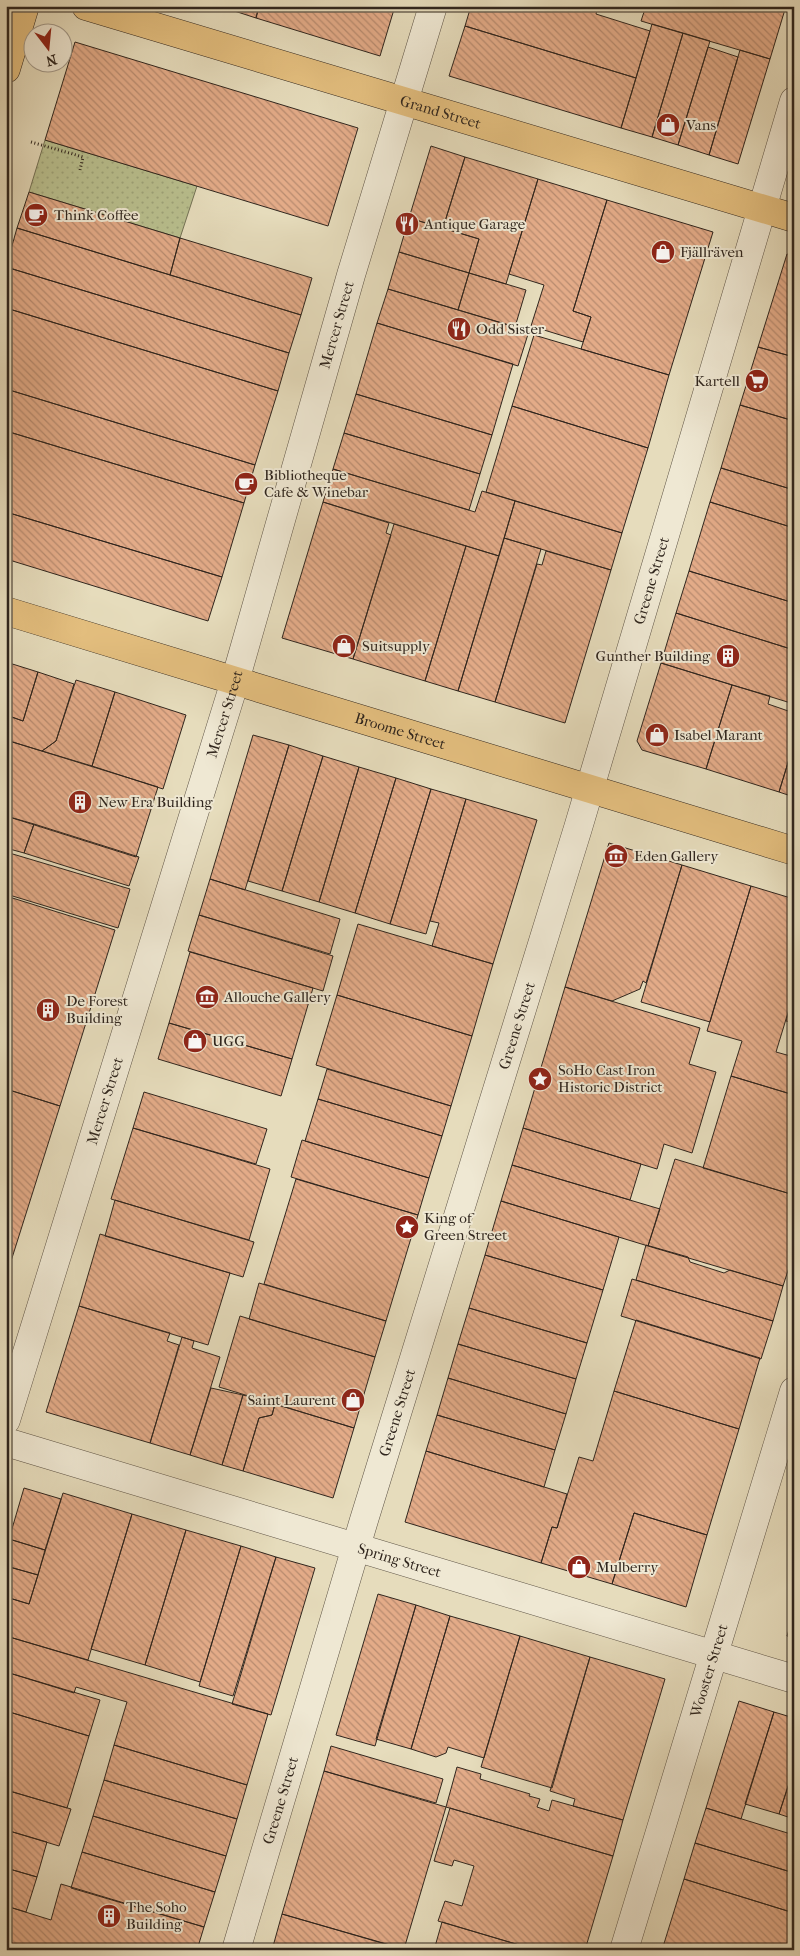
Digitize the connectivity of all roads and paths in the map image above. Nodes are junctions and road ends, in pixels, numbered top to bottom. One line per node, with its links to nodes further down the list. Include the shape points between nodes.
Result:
1 (25, 6): 4 (main road)
2 (86, 6): 6 (main road, Grand Street)
3 (433, 6): 6 (street, Mercer Street)
4 (6, 69)
5 (794, 101): 9 (street, Greene Street)
6 (404, 102): 9 (main road, Grand Street); 12 (street, Mercer Street)
7 (31, 142): 8 (path, via 83,157)
8 (80, 170)
9 (760, 207): 10 (main road, Grand Street); 13 (street, Greene Street)
10 (794, 218)
11 (6, 611): 12 (main road, Broome Street)
12 (235, 681): 13 (main road, Broome Street); 16 (street, Mercer Street)
13 (590, 789): 14 (main road, Broome Street); 18 (street, Greene Street)
14 (794, 851)
15 (794, 1391): 19 (street, Wooster Street)
16 (6, 1420)
17 (6, 1442): 18 (street, Spring Street)
18 (356, 1548): 19 (street, Spring Street); 21 (street, Greene Street)
19 (712, 1655): 20 (street, Spring Street); 22 (street, Wooster Street)
20 (794, 1679)
21 (236, 1950)
22 (624, 1950)

